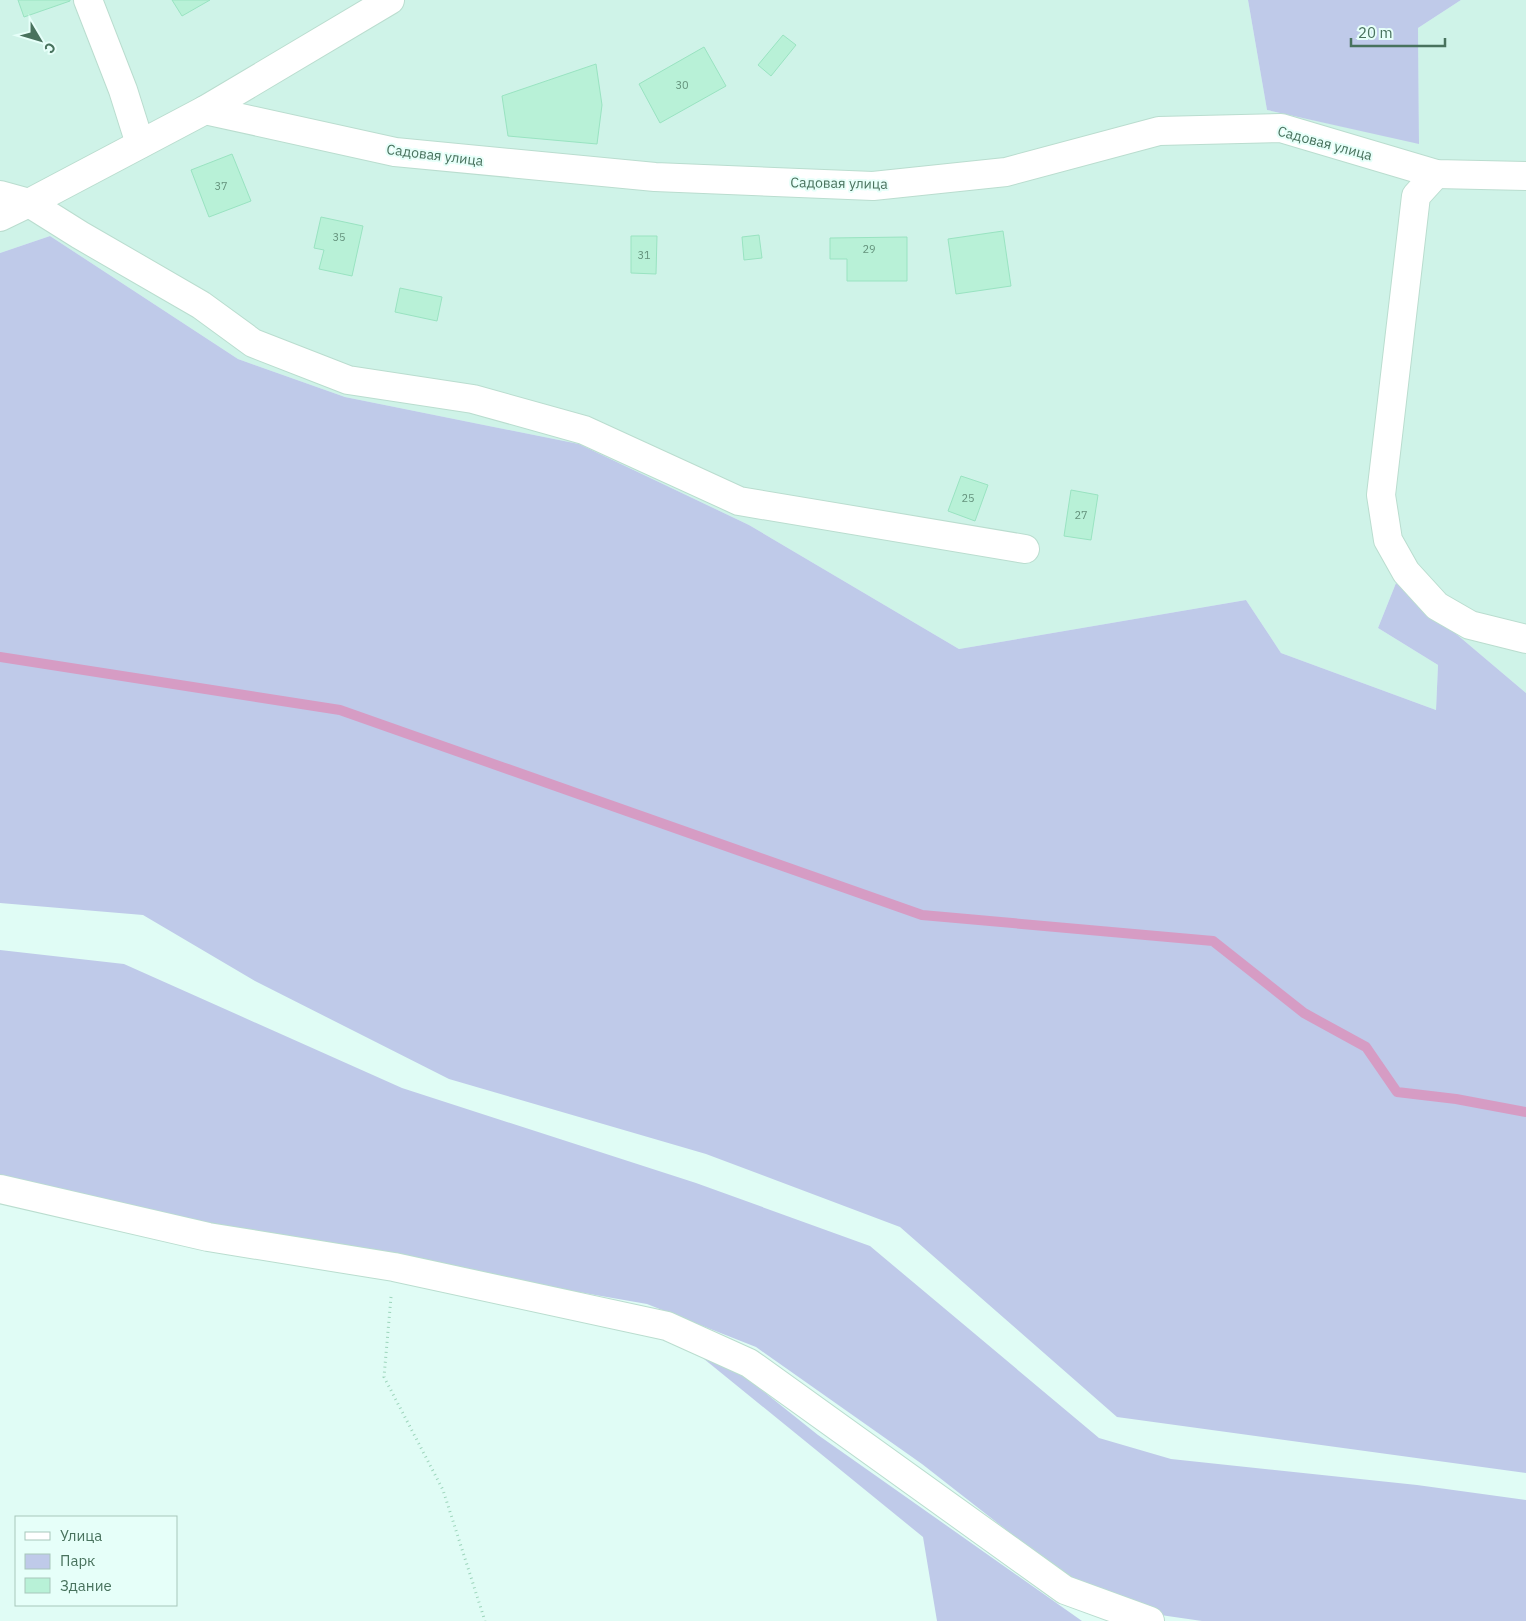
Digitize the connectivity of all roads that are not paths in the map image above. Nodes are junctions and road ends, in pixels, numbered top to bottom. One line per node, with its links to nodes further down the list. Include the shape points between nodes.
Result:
1 (88, 0): 4 (street)
2 (390, 0): 3 (street)
3 (205, 110): 4 (street); 5 (street, Садовая улица, via 395,152 656,177 872,186 1006,172 1159,132 1281,128)
4 (140, 144): 8 (street)
5 (1436, 174): 6 (street, Садовая улица); 11 (street, via 1416,196 1381,494 1388,540 1406,572 1437,606 1470,625)
6 (1526, 176)
7 (0, 195): 8 (street)
8 (29, 203): 9 (street); 10 (street, via 201,305 252,342 348,380 473,400 584,430 740,502)
9 (0, 217)
10 (1025, 549)
11 (1526, 639)
12 (0, 1189): 13 (street, via 208,1237 394,1267 667,1326 748,1363 1065,1590)
13 (1150, 1621)

